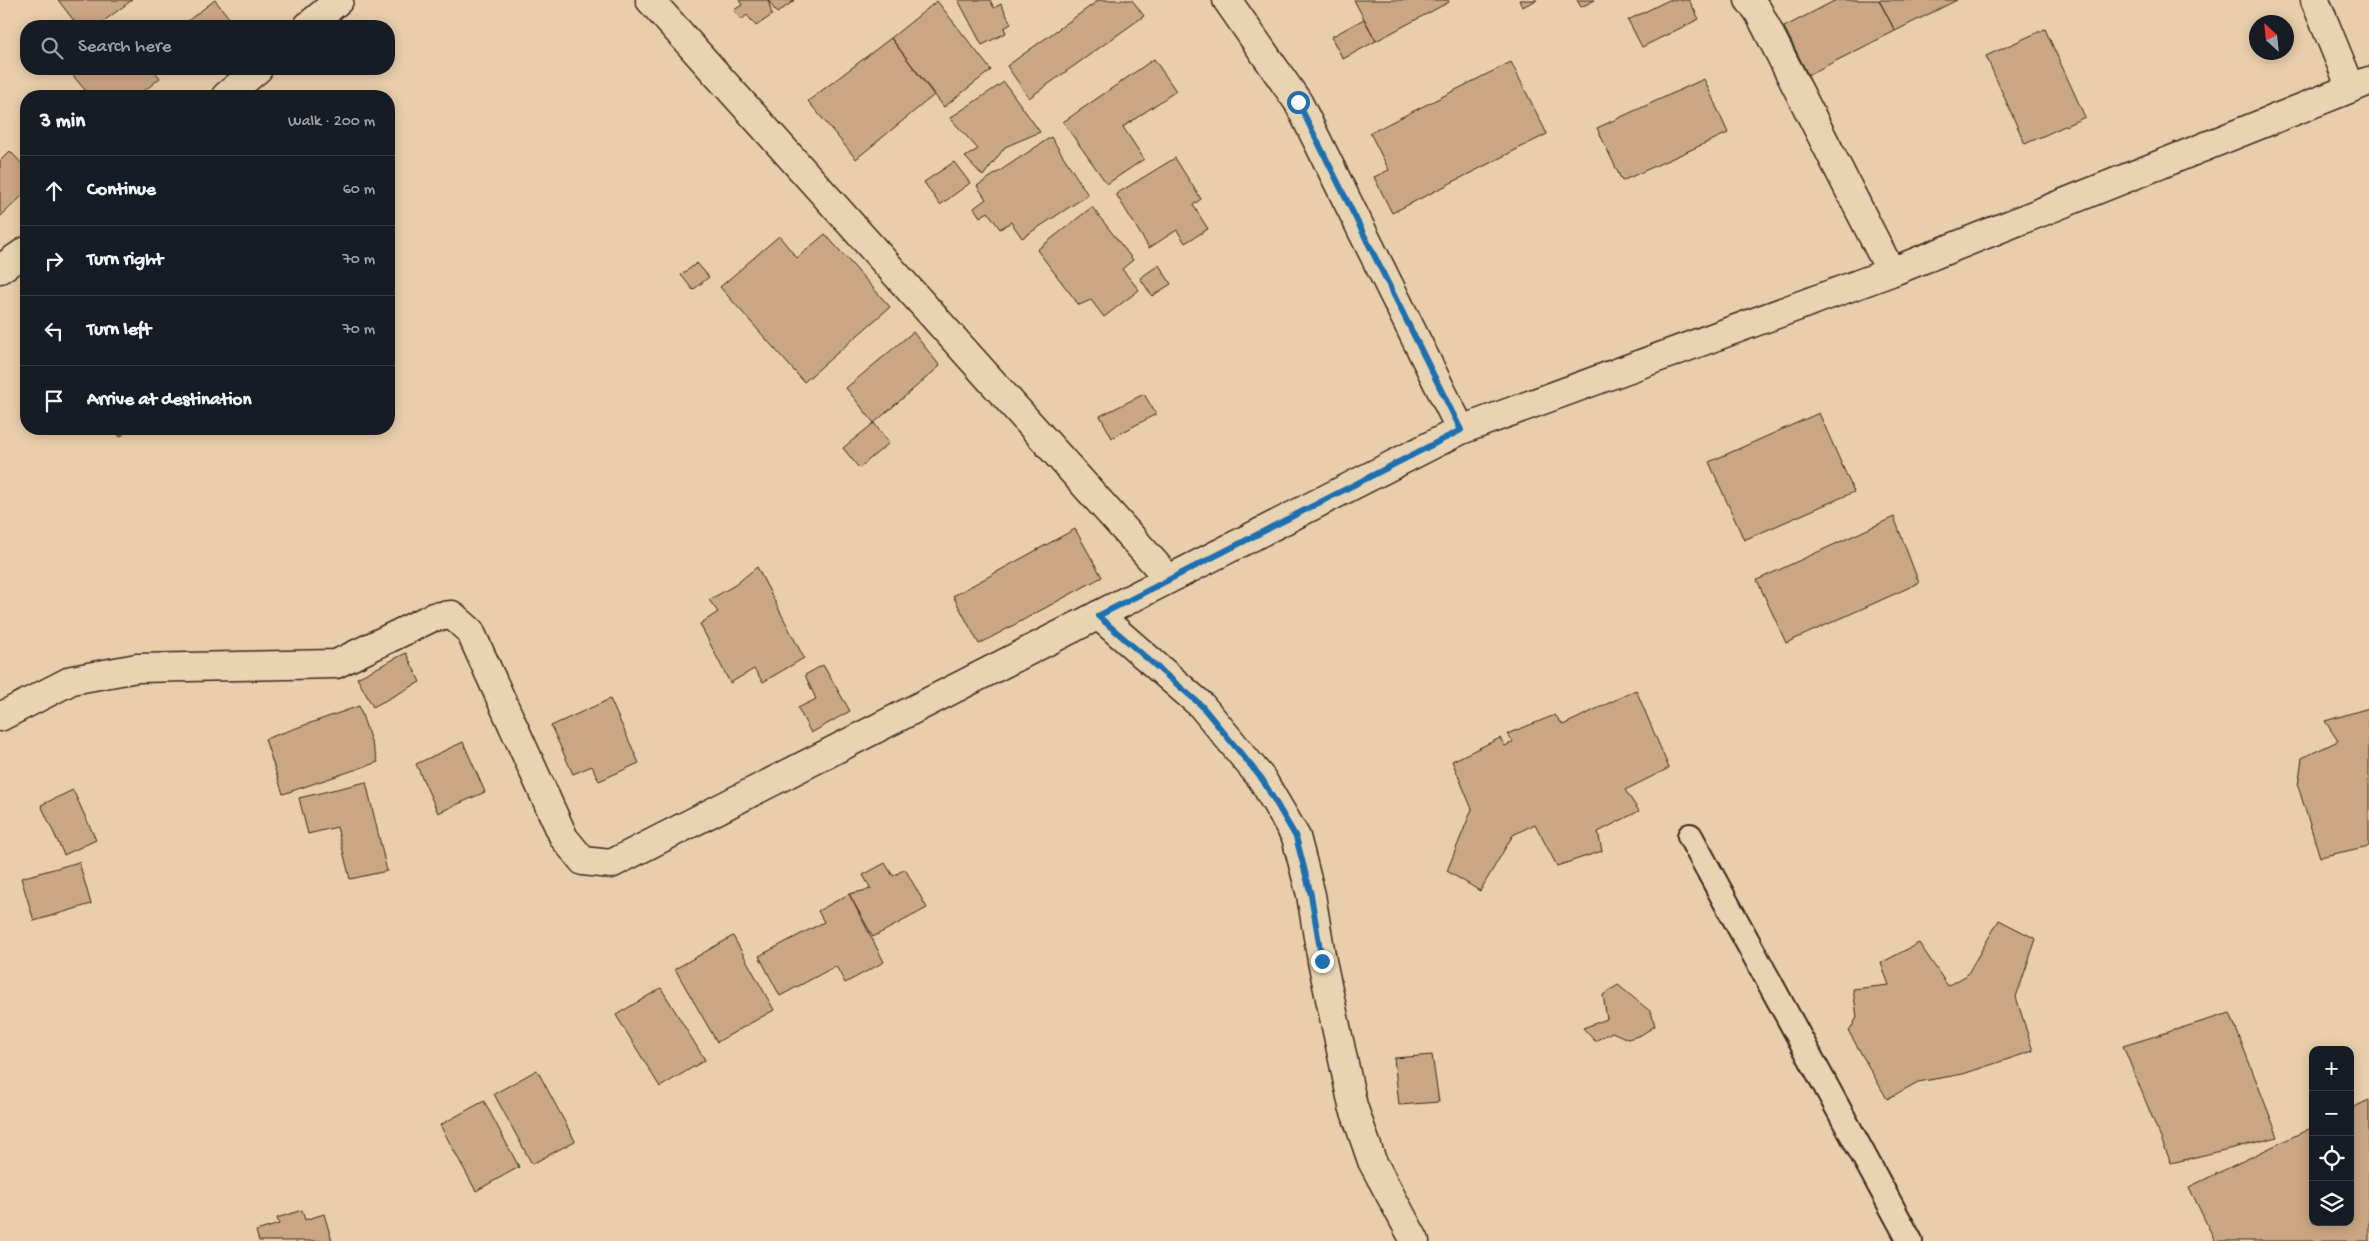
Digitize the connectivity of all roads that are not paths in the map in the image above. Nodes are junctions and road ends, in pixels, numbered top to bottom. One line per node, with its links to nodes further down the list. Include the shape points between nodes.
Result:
1 (339, 0): 6 (street)
2 (650, 0): 14 (street)
3 (1227, 0): 13 (street, via 1298,102)
4 (1749, 0): 12 (street, via 1758,11)
5 (2315, 0): 8 (street)
6 (315, 20)
7 (251, 75): 9 (street)
8 (2360, 84): 12 (street)
9 (233, 90)
10 (20, 255): 11 (street)
11 (0, 269)
12 (1891, 272): 13 (street)
13 (1461, 430): 14 (street)
14 (1169, 579): 15 (street)
15 (1098, 616): 16 (street, via 611,864 583,861 564,838 470,631 452,615 433,617 336,664 137,668 72,680); 18 (street, via 1201,705 1262,779 1296,837 1311,895 1353,1106 1372,1161)
16 (0, 717)
17 (1690, 836): 19 (lane)
18 (1415, 1241)
19 (1910, 1241)

